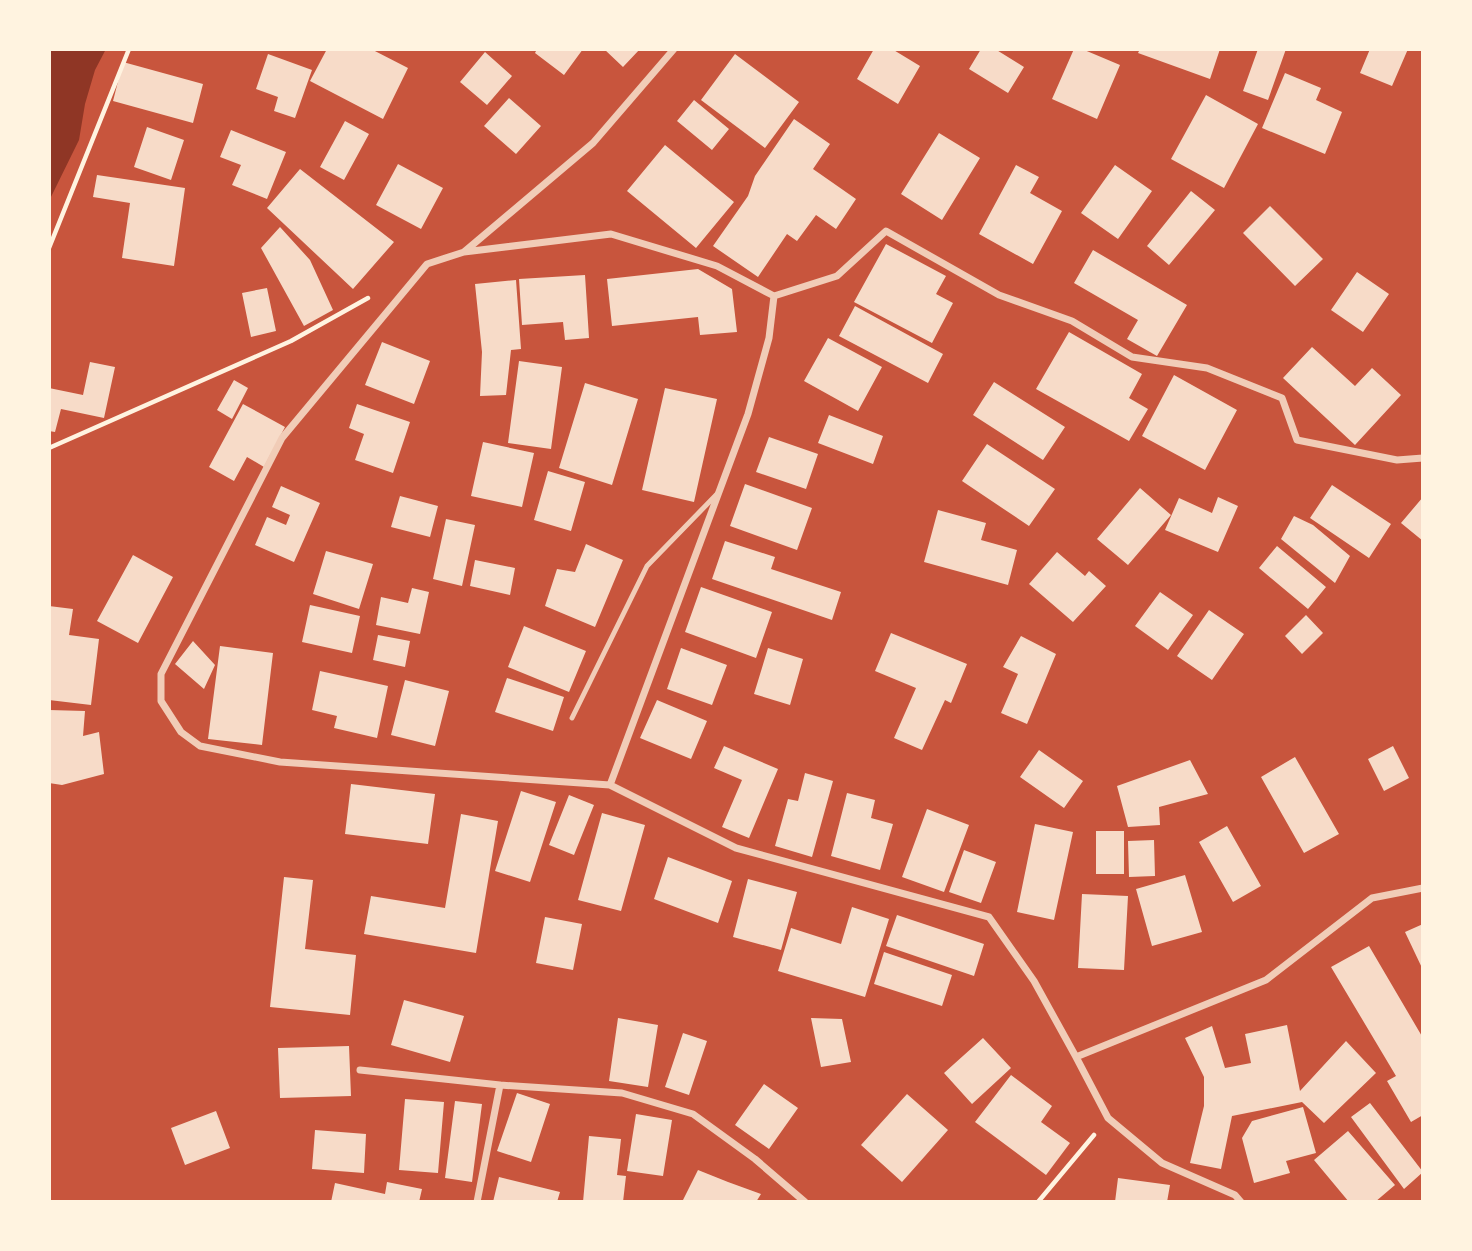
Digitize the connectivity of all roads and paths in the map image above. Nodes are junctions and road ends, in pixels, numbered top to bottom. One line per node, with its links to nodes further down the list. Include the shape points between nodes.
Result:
1 (129, 49): 3 (path)
2 (674, 49): 4 (street, via 593,142)
3 (49, 248)
4 (464, 252): 6 (street, via 611,234 716,266); 11 (street, via 427,264 282,438 161,674 161,701 181,732 200,746 280,762)
5 (370, 296): 7 (path, via 291,341)
6 (774, 296): 8 (street, via 837,276 886,231 999,295 1072,321 1132,357 1207,368 1282,398 1297,440 1397,460); 9 (street, via 769,338 748,414)
7 (49, 448)
8 (1423, 458)
9 (719, 492): 10 (lane, via 647,566); 11 (street)
10 (572, 718)
11 (610, 785): 13 (street, via 736,848 989,917 1034,981)
12 (1423, 887): 13 (street, via 1372,898 1266,980)
13 (1076, 1057): 16 (street)
14 (360, 1070): 15 (street)
15 (500, 1085): 17 (street); 18 (street, via 622,1093 693,1115 755,1158)
16 (1108, 1118): 19 (path); 20 (street, via 1162,1163)
17 (477, 1202)
18 (806, 1202)
19 (1038, 1202)
20 (1241, 1202)

